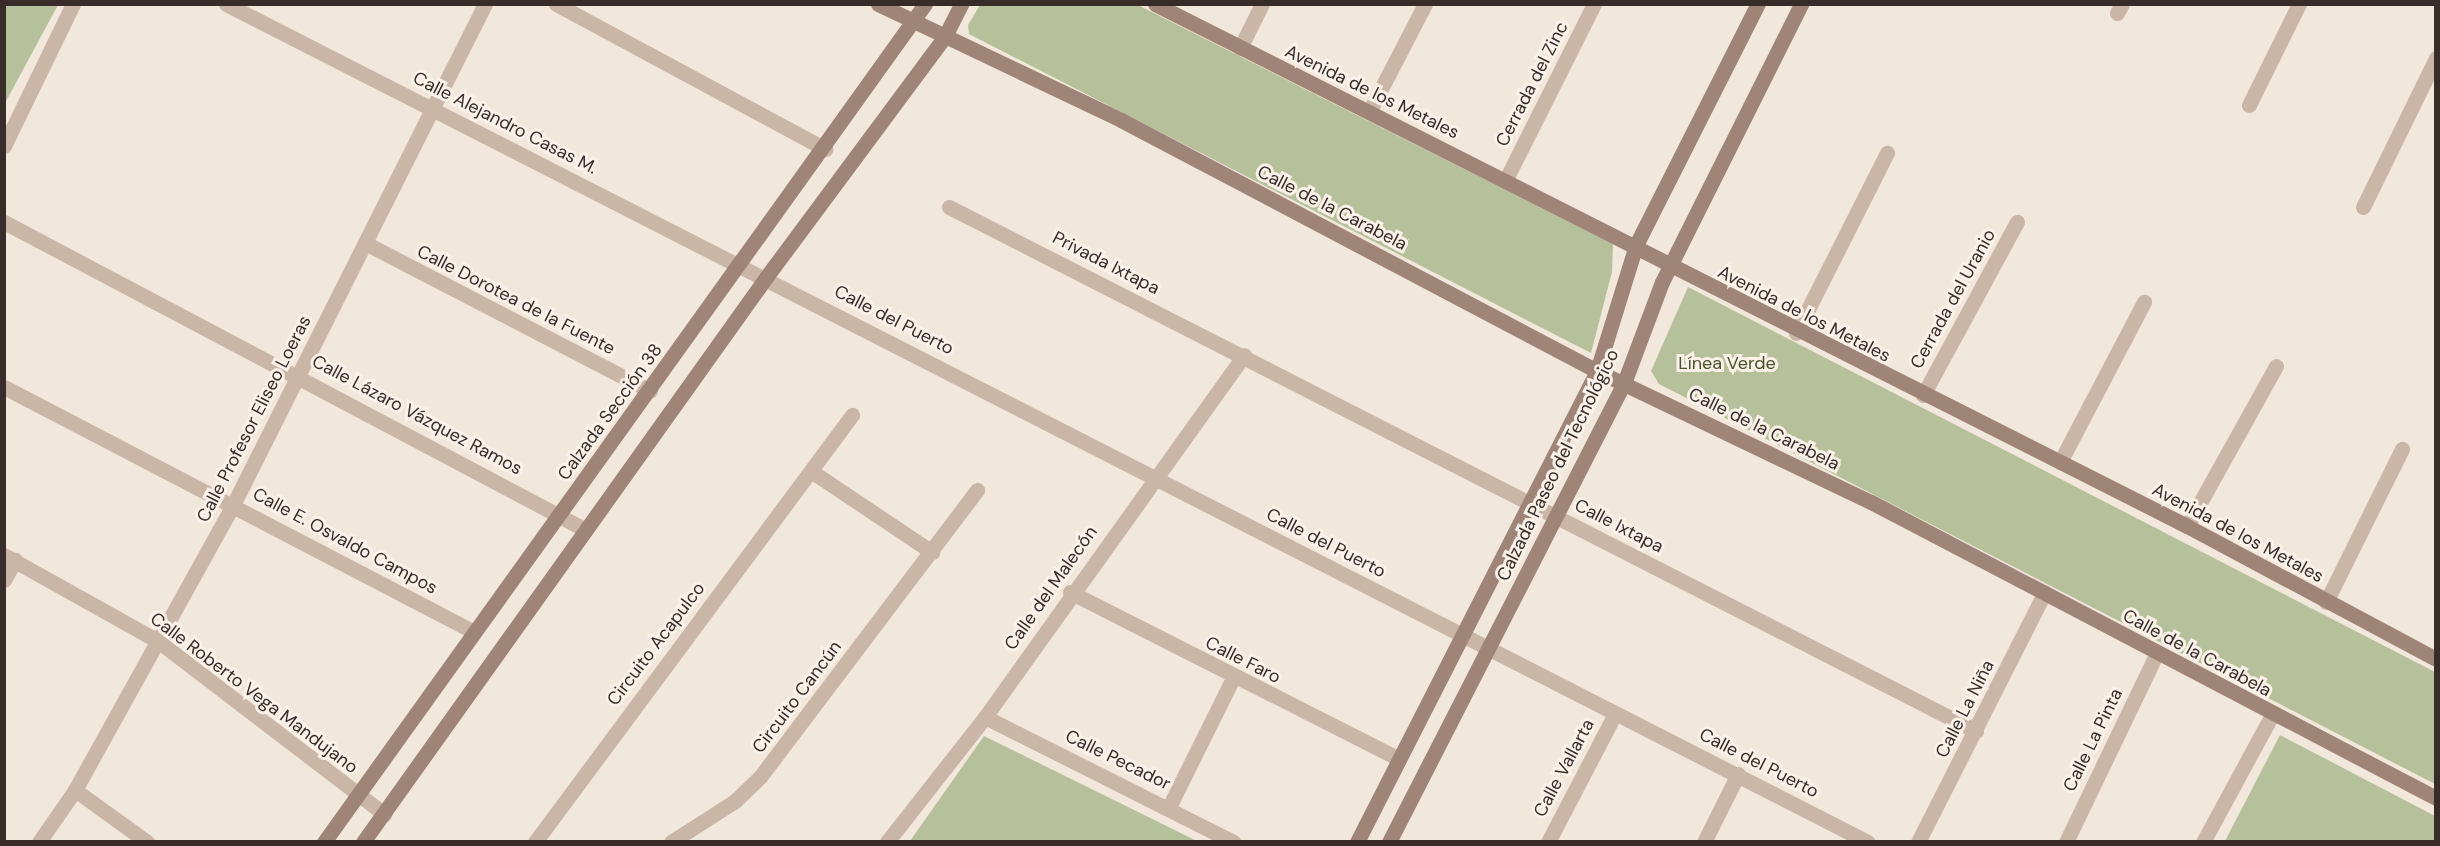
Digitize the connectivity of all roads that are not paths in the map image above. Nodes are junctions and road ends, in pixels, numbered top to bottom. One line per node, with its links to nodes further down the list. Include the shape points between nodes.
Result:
1 (73, 4): 22 (street)
2 (226, 4): 20 (street, Calle Alejandro Casas M.)
3 (485, 4): 20 (street, Calle Profesor Eliseo Loeras)
4 (556, 4): 23 (street)
5 (879, 4): 15 (street, Calle de la Carabela)
6 (925, 4): 15 (street, Calzada Sección 38)
7 (961, 4): 16 (street)
8 (1155, 4): 17 (street, Avenida de los Metales)
9 (1262, 4): 17 (street)
10 (1425, 4): 21 (street)
11 (1594, 4): 25 (street, Cerrada del Zinc)
12 (1758, 4): 31 (street, Calzada Paseo del Tecnológico)
13 (1801, 4): 33 (street, Calzada Paseo del Tecnológico)
14 (2299, 4): 19 (street)
15 (914, 23): 16 (street, Calle de la Carabela); 23 (street, Calzada Sección 38)
16 (944, 38): 34 (street); 39 (street, Calle de la Carabela, via 1121,120)
17 (1240, 48): 21 (street, Avenida de los Metales)
18 (2436, 58): 27 (street)
19 (2249, 105)
20 (432, 108): 30 (street, Calle Profesor Eliseo Loeras); 32 (street, Calle Alejandro Casas M.)
21 (1369, 112): 25 (street, Avenida de los Metales)
22 (4, 146)
23 (825, 148): 32 (street, Calzada Sección 38)
24 (1887, 153): 36 (street)
25 (1505, 181): 31 (street, Avenida de los Metales)
26 (949, 207): 37 (street, Privada Ixtapa)
27 (2363, 207)
28 (4, 222): 40 (street, Calle Lázaro Vázquez Ramos)
29 (2017, 222): 44 (street, Cerrada del Uranio)
30 (365, 243): 40 (street, Calle Profesor Eliseo Loeras); 43 (street, Calle Dorotea de la Fuente)
31 (1636, 245): 33 (street, Avenida de los Metales); 39 (street, Calzada Paseo del Tecnológico)
32 (741, 264): 34 (street, Calle Alejandro Casas M.); 43 (street, Calzada Sección 38)
33 (1670, 267): 36 (street, Avenida de los Metales); 41 (street, Calzada Paseo del Tecnológico)
34 (767, 276): 49 (street, Calle del Puerto); 56 (street)
35 (2144, 302): 47 (street)
36 (1796, 333): 44 (street, Avenida de los Metales)
37 (1244, 355): 49 (street, Calle del Malecón); 52 (street, Calle Ixtapa)
38 (2276, 366): 55 (street)
39 (1597, 371): 41 (street, Calle de la Carabela); 52 (street, Calzada Paseo del Tecnológico)
40 (298, 376): 51 (street, Calle Profesor Eliseo Loeras); 53 (street, Calle Lázaro Vázquez Ramos)
41 (1624, 384): 54 (street, Calzada Paseo del Tecnológico); 61 (street, Calle de la Carabela)
42 (4, 387): 51 (street, Calle E. Osvaldo Campos)
43 (650, 390): 53 (street, Calzada Sección 38)
44 (1923, 395): 47 (street, Avenida de los Metales)
45 (852, 415): 48 (street, Circuito Acapulco)
46 (2402, 449): 62 (street)
47 (2060, 462): 55 (street, Avenida de los Metales)
48 (811, 471): 57 (street); 85 (street, Circuito Acapulco)
49 (1155, 478): 60 (street, Calle del Malecón); 64 (street, Calle del Puerto)
50 (977, 490): 57 (street, Circuito Cancún)
51 (234, 503): 63 (street, Calle E. Osvaldo Campos); 65 (street, Calle Profesor Eliseo Loeras)
52 (1532, 504): 54 (street, Calle Ixtapa); 64 (street, Calzada Paseo del Tecnológico)
53 (562, 513): 56 (street, Calle Lázaro Vázquez Ramos); 63 (street, Calzada Sección 38)
54 (1556, 516): 66 (street, Calzada Paseo del Tecnológico); 73 (street, Calle Ixtapa)
55 (2187, 526): 62 (street, Avenida de los Metales)
56 (586, 530): 80 (street)
57 (932, 552): 86 (street, Circuito Cancún, via 760,777 735,801)
58 (10, 557): 59 (street); 65 (street, Calle Roberto Vega Mandujano)
59 (4, 580)
60 (1070, 592): 69 (street, Calle Faro); 72 (street, Calle del Malecón)
61 (2045, 592): 67 (street, Calle de la Carabela); 73 (street, Calle La Niña)
62 (2326, 602): 68 (street, Avenida de los Metales)
63 (474, 632): 77 (street, Calzada Sección 38)
64 (1464, 634): 66 (street, Calle del Puerto); 74 (street, Calzada Paseo del Tecnológico)
65 (158, 641): 76 (street, Calle Profesor Eliseo Loeras); 77 (street, Calle Roberto Vega Mandujano)
66 (1488, 647): 70 (street, Calle del Puerto); 90 (street, Calzada Paseo del Tecnológico)
67 (2156, 655): 71 (street, Calle de la Carabela); 95 (street, Calle La Pinta)
68 (2436, 659)
69 (1233, 678): 74 (street, Calle Faro); 79 (street)
70 (1615, 714): 75 (street, Calle del Puerto); 91 (street, Calle Vallarta)
71 (2272, 715): 78 (street, Calle de la Carabela); 96 (street)
72 (985, 717): 79 (street, Calle Pecador); 87 (street, Calle del Malecón)
73 (1976, 731): 94 (street, Calle La Niña)
74 (1399, 759): 89 (street, Calzada Paseo del Tecnológico)
75 (1738, 774): 92 (street); 93 (street, Calle del Puerto)
76 (75, 790): 81 (street, Calle Profesor Eliseo Loeras); 82 (street)
77 (359, 795): 80 (street, Calle Roberto Vega Mandujano); 83 (street, Calzada Sección 38)
78 (2436, 798)
79 (1169, 807): 88 (street, Calle Pecador)
80 (384, 814): 84 (street)
81 (39, 842)
82 (147, 842)
83 (324, 842)
84 (363, 842)
85 (535, 842)
86 (671, 842)
87 (887, 842)
88 (1233, 842)
89 (1357, 842)
90 (1389, 842)
91 (1548, 842)
92 (1704, 842)
93 (1868, 842)
94 (1918, 842)
95 (2066, 842)
96 (2203, 842)

